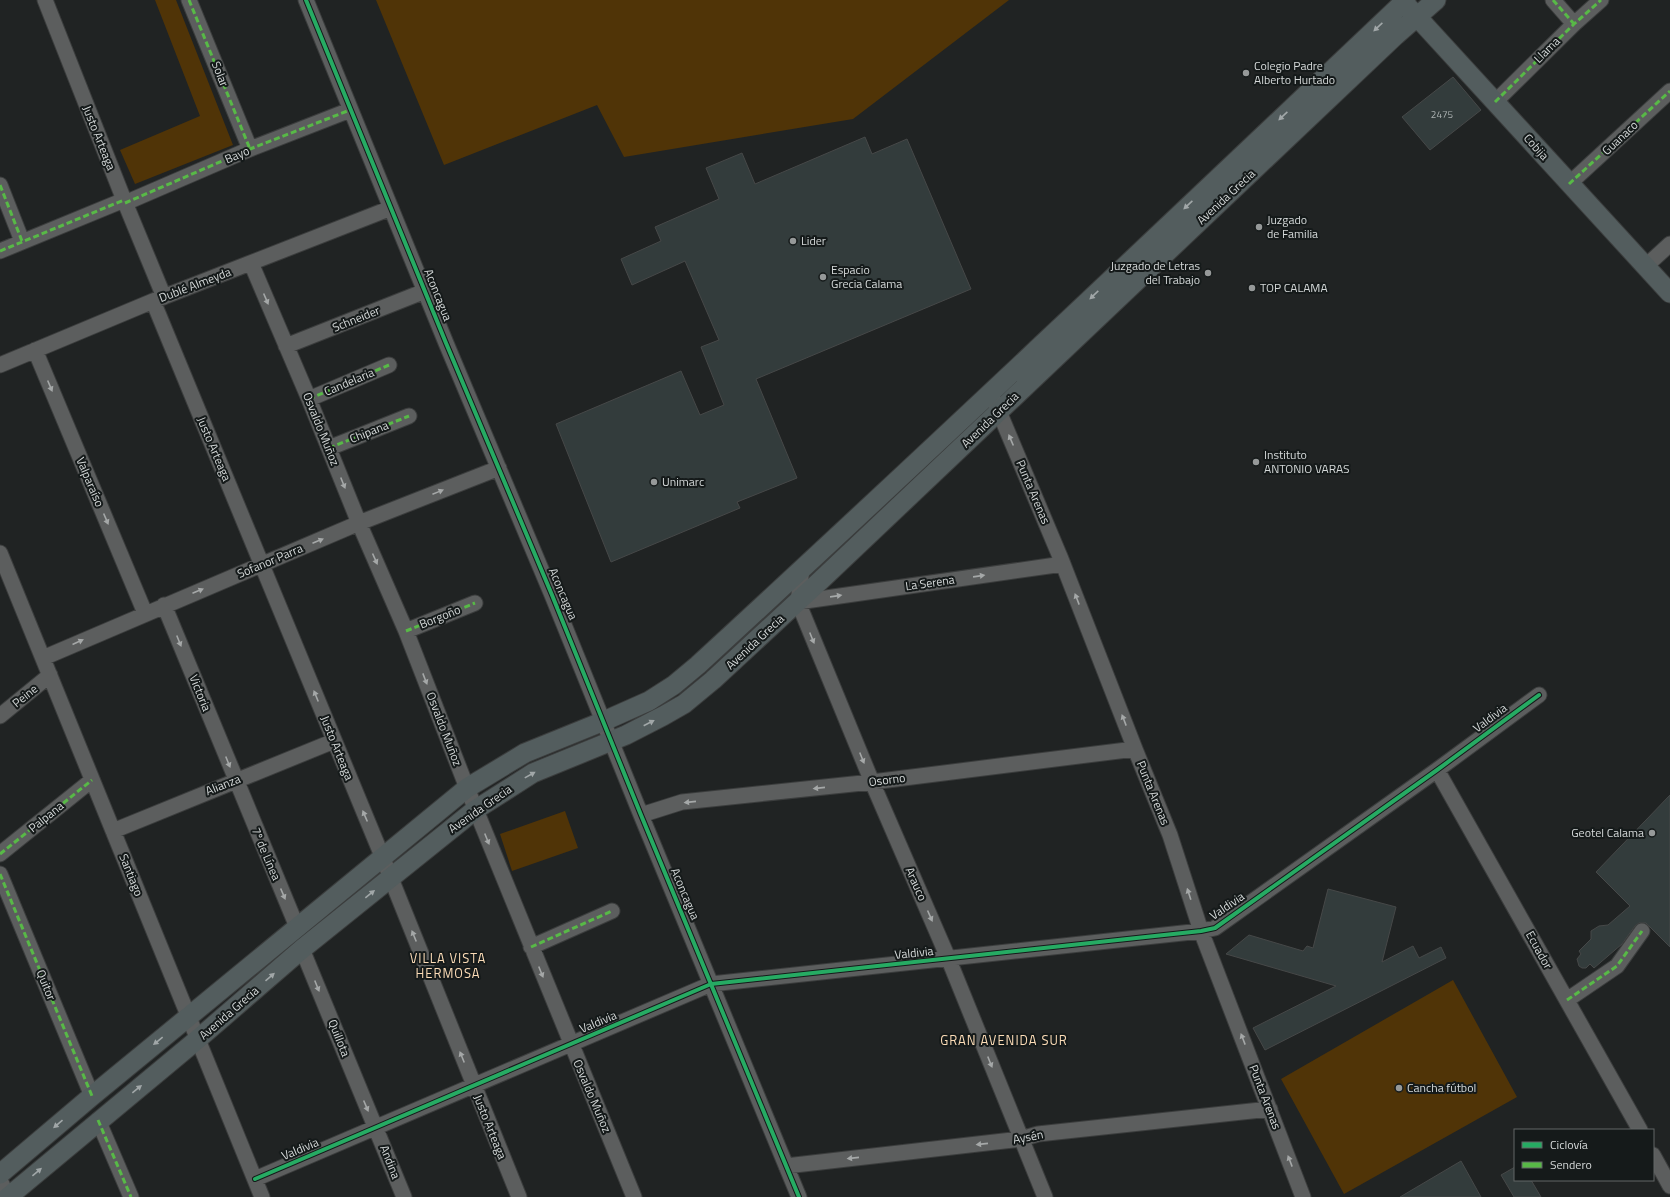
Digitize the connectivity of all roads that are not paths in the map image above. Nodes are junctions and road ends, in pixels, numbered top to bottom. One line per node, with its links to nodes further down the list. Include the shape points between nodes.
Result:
1 (45, 0): 16 (street, Justo Arteaga)
2 (189, 0): 13 (street, Solar)
3 (306, 0): 12 (street, Aconcagua)
4 (1436, 0): 8 (main road, Avenida Grecia)
5 (1553, 0): 9 (street)
6 (1601, 0): 9 (street, Llama)
7 (1404, 1): 8 (main road, Cobija); 30 (main road, Avenida Grecia, one-way to 30)
8 (1417, 16): 11 (main road, Cobija); 32 (main road, Avenida Grecia)
9 (1574, 24): 11 (street, Llama)
10 (1670, 91): 14 (street, Guanaco)
11 (1495, 102): 14 (main road, Cobija)
12 (350, 110): 13 (street, Bayo); 17 (street, Aconcagua)
13 (250, 149): 16 (street, Bayo)
14 (1569, 184): 22 (main road, Cobija)
15 (0, 185): 18 (street)
16 (124, 201): 18 (street, Bayo); 25 (street, Justo Arteaga)
17 (390, 208): 21 (street, Dublé Almeyda); 23 (street, Aconcagua)
18 (22, 241): 20 (street, Bayo)
19 (1670, 244): 22 (street)
20 (0, 251)
21 (251, 263): 25 (street, Dublé Almeyda); 26 (street, Osvaldo Muñoz, one-way to 26)
22 (1646, 266): 24 (main road, Cobija)
23 (425, 291): 26 (street, Schneider); 35 (street, Aconcagua)
24 (1670, 293)
25 (159, 299): 27 (street, Dublé Almeyda); 38 (street, Justo Arteaga)
26 (286, 346): 31 (street, Osvaldo Muñoz)
27 (35, 350): 28 (street, Dublé Almeyda); 44 (street, Valparaíso, one-way to 44)
28 (0, 365)
29 (389, 366): 31 (street, Candelaria)
30 (991, 394): 32 (street, Punta Arenas); 40 (main road, Avenida Grecia)
31 (309, 399): 34 (street, Osvaldo Muñoz)
32 (999, 411): 39 (street, Punta Arenas, one-way to 32); 41 (main road, Avenida Grecia)
33 (409, 416): 34 (street, Chipana)
34 (329, 448): 36 (street, Osvaldo Muñoz, one-way to 36)
35 (499, 468): 36 (street, Sofanor Parra, one-way to 35); 50 (street, Aconcagua)
36 (359, 523): 38 (street, Sofanor Parra, one-way to 36); 45 (street, Osvaldo Muñoz, one-way to 45)
37 (0, 553): 46 (street, Santiago)
38 (262, 564): 43 (street, Sofanor Parra, one-way to 38); 51 (street, Justo Arteaga, one-way to 38)
39 (1063, 564): 41 (street, La Serena, one-way to 39); 53 (street, Punta Arenas, one-way to 39)
40 (802, 569): 41 (street, Arauco); 50 (main road, Avenida Grecia, via 674,685 649,701)
41 (798, 602): 52 (main road, Avenida Grecia, one-way to 41, via 684,704 714,680); 57 (street, Arauco, one-way to 57)
42 (474, 603): 45 (street, Borgoño)
43 (164, 605): 44 (street, Sofanor Parra); 56 (street, Victoria, one-way to 56)
44 (145, 613): 46 (street, Sofanor Parra, one-way to 44)
45 (406, 631): 58 (street, Osvaldo Muñoz, one-way to 58)
46 (43, 658): 47 (street, Santiago)
47 (50, 675): 49 (street, Peine); 55 (street, Santiago)
48 (1539, 695): 54 (street, Valdivia)
49 (0, 716)
50 (604, 721): 52 (street, Aconcagua); 58 (main road, Avenida Grecia, via 525,753)
51 (334, 741): 56 (street, Alianza); 63 (street, Justo Arteaga, one-way to 51)
52 (612, 741): 59 (main road, Avenida Grecia, one-way to 52, via 533,773); 60 (street, Aconcagua)
53 (1135, 749): 57 (street, Osorno); 68 (street, Punta Arenas, one-way to 53, via 1170,836)
54 (1437, 770): 68 (street, Valdivia, via 1215,928); 74 (street, Ecuador)
55 (92, 780): 61 (street, Santiago); 62 (street, Palpana)
56 (235, 780): 61 (street, Alianza); 67 (street, 7º de Línea, one-way to 67)
57 (872, 782): 60 (street, Osorno, one-way to 60, via 682,802); 72 (street, Arauco, one-way to 72)
58 (467, 788): 59 (street, Osvaldo Muñoz); 63 (main road, Avenida Grecia)
59 (475, 810): 65 (main road, Avenida Grecia); 70 (street, Osvaldo Muñoz, one-way to 70)
60 (641, 815): 73 (street, Aconcagua)
61 (113, 831): 75 (street, Santiago)
62 (0, 854)
63 (382, 856): 65 (street, Justo Arteaga); 67 (main road, Avenida Grecia)
64 (0, 874): 79 (street, Quitor)
65 (390, 877): 71 (main road, Avenida Grecia, one-way to 65); 78 (street, Justo Arteaga, one-way to 65)
66 (612, 911): 70 (street)
67 (297, 927): 75 (main road, Avenida Grecia)
68 (1201, 931): 72 (street, Valdivia); 80 (street, Punta Arenas, one-way to 68)
69 (1642, 931): 74 (street, via 1616,966)
70 (531, 947): 77 (street, Osvaldo Muñoz, one-way to 77)
71 (302, 949): 76 (main road, Avenida Grecia, one-way to 71); 82 (street, Quillota, one-way to 82)
72 (949, 960): 73 (street, Valdivia); 84 (street, Arauco, one-way to 84)
73 (711, 984): 77 (street, Valdivia); 86 (street, Aconcagua)
74 (1567, 1000): 83 (street, Ecuador)
75 (189, 1016): 76 (street, Santiago); 79 (main road, Avenida Grecia, one-way to 79)
76 (198, 1039): 81 (main road, Avenida Grecia, one-way to 76); 88 (street, Santiago)
77 (571, 1044): 78 (street, Valdivia); 96 (street, Osvaldo Muñoz)
78 (473, 1086): 82 (street, Valdivia); 95 (street, Justo Arteaga)
79 (92, 1096): 87 (main road, Avenida Grecia, one-way to 87)
80 (1270, 1109): 84 (street, Aysén, via 1038,1134); 99 (street, Punta Arenas, one-way to 80)
81 (98, 1120): 91 (main road, Avenida Grecia, one-way to 81); 92 (street)
82 (375, 1127): 88 (street, Valdivia); 94 (street, Andina)
83 (1639, 1129)
84 (1021, 1139): 86 (street, Aysén, one-way to 86); 98 (street, Arauco)
85 (1654, 1157): 90 (street)
86 (786, 1166): 97 (street, Aconcagua)
87 (0, 1174)
88 (255, 1179): 93 (street, Santiago)
89 (0, 1180): 91 (street)
90 (1670, 1186)
91 (8, 1197)
92 (131, 1197)
93 (262, 1197)
94 (404, 1197)
95 (519, 1197)
96 (634, 1197)
97 (799, 1197)
98 (1045, 1197)
99 (1304, 1197)

